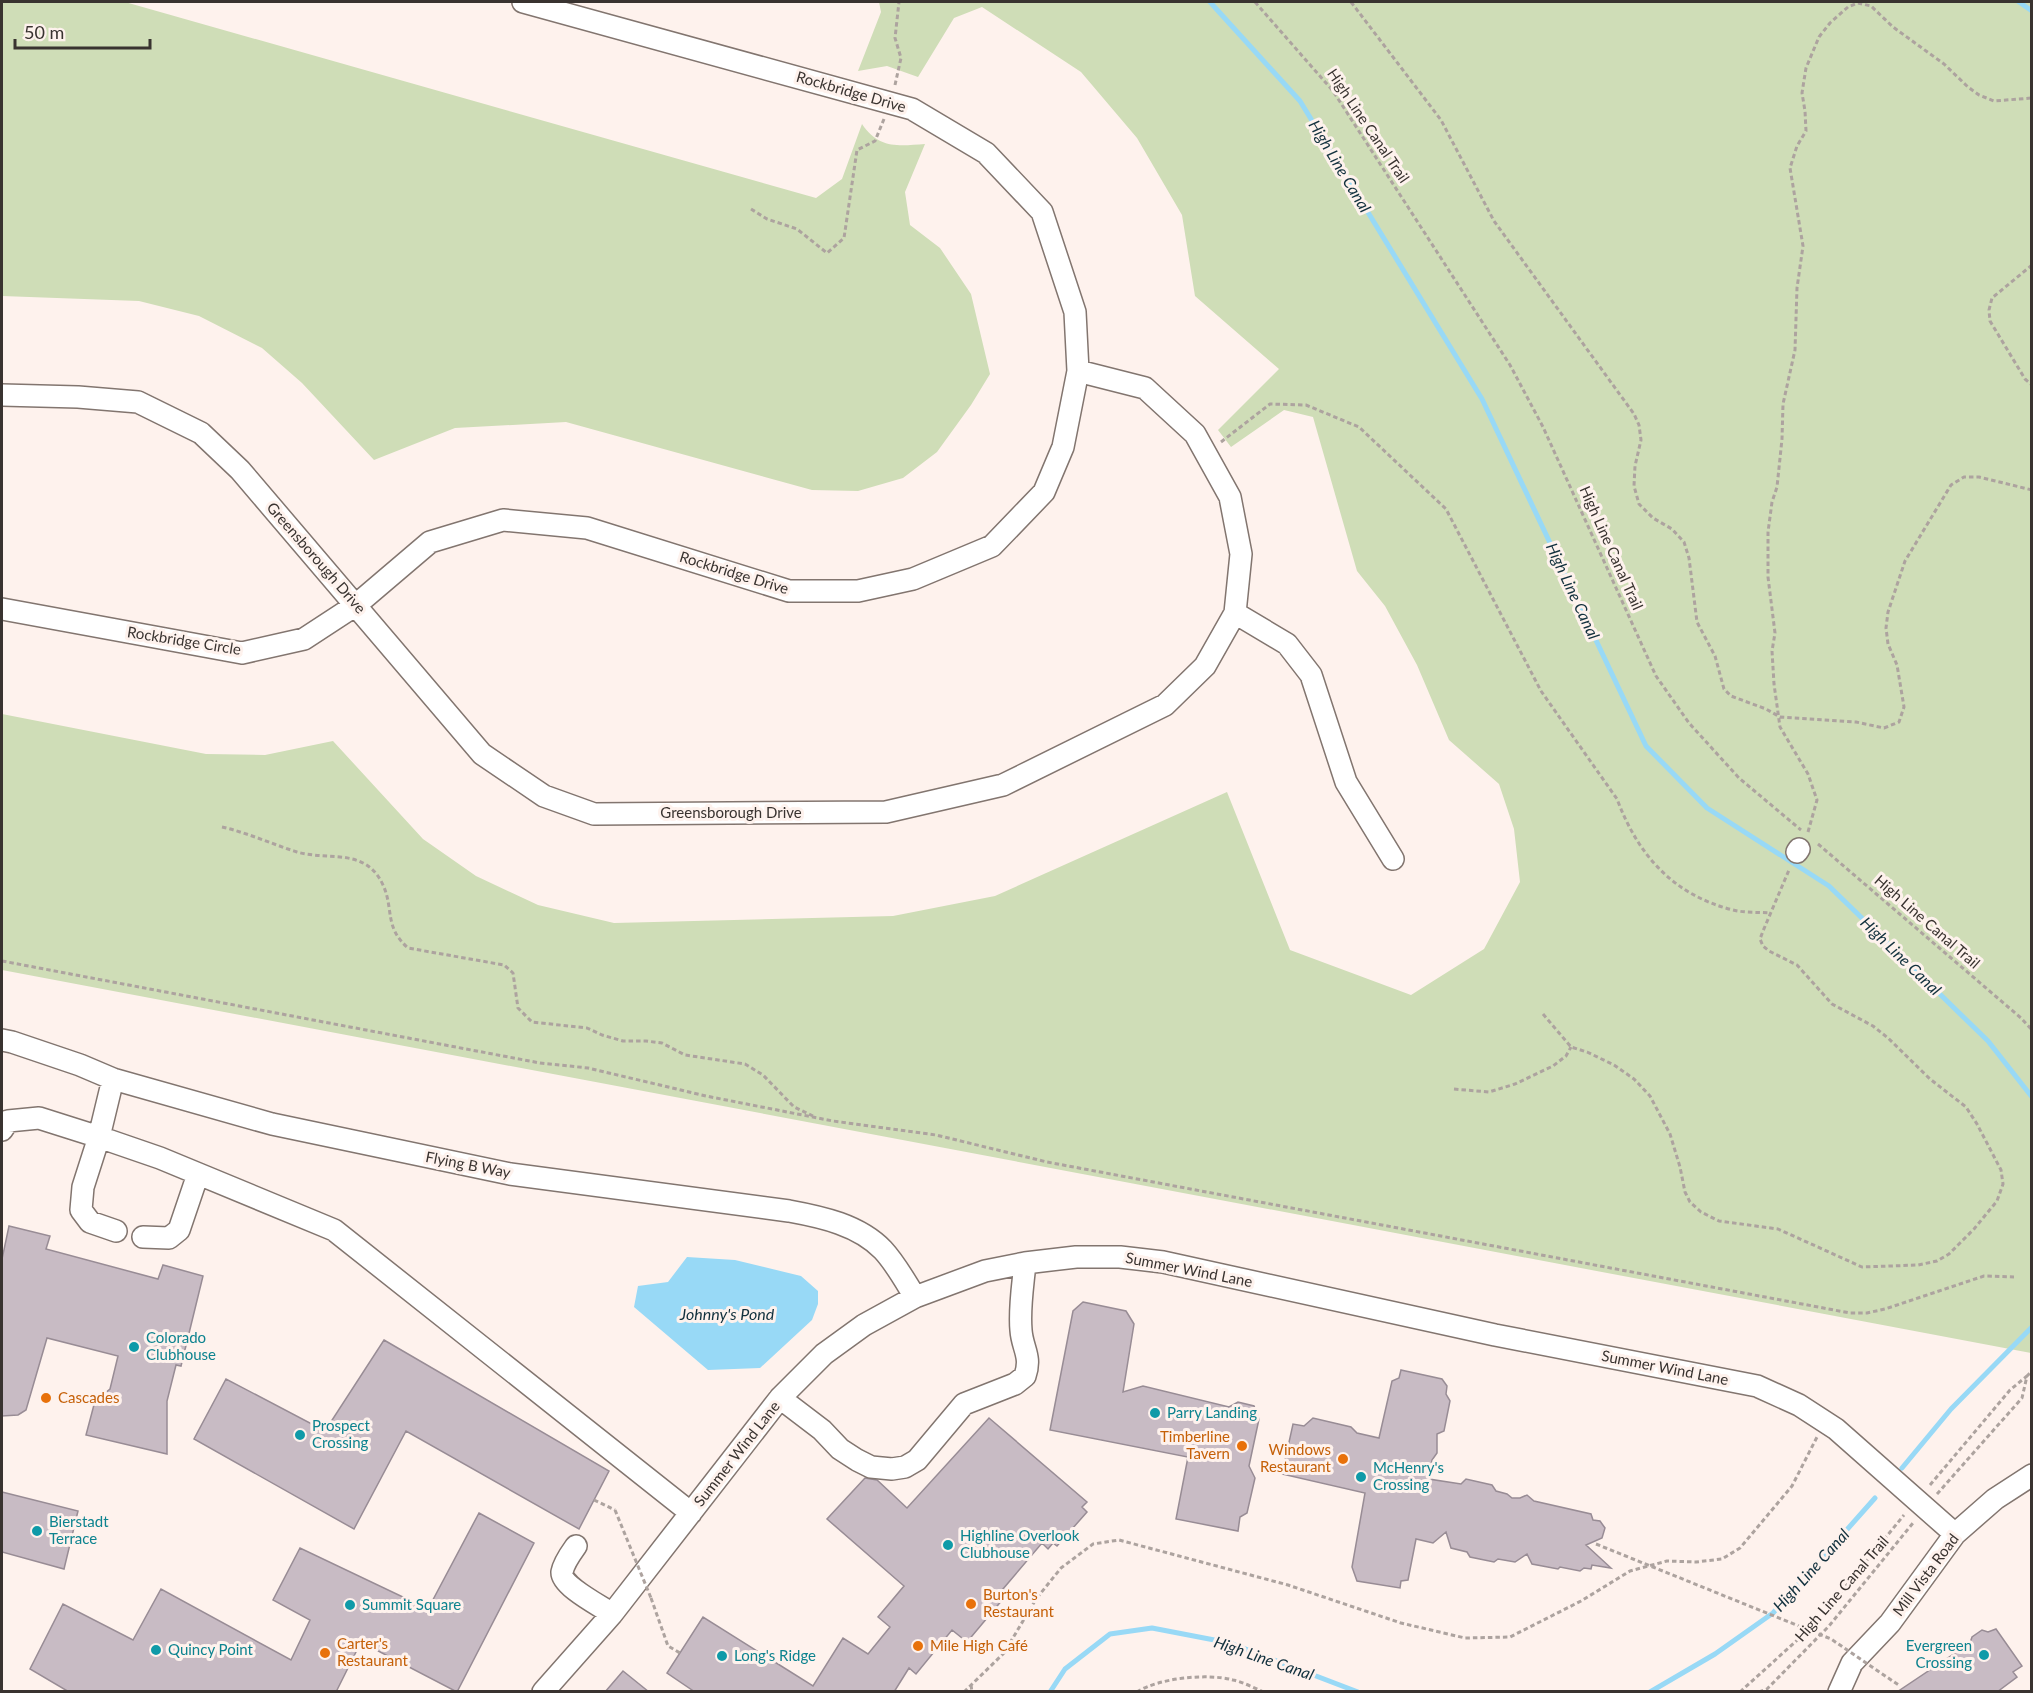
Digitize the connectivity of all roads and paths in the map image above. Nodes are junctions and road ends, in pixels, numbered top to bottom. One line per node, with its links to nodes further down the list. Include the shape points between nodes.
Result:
1 (523, 2): 6 (street, Rockbridge Drive)
2 (899, 2): 6 (path, via 895,38 901,57)
3 (1255, 2): 19 (path, High Line Canal Trail, via 1333,91 1510,365 1543,427 1656,676 1689,723)
4 (1351, 2): 17 (path, via 1441,120 1494,221 1634,414 1641,440 1634,486 1639,504 1684,542 1697,622 1715,656 1724,689 1731,696)
5 (2031, 98): 17 (path, via 1994,101 1979,96 1871,6 1858,3 1830,22 1811,55 1802,93 1806,131 1790,168 1803,246 1795,350 1783,404 1777,487 1768,532 1768,577 1775,633 1774,684)
6 (890, 103): 7 (path, via 875,141 857,150 844,238 826,253 797,229 767,219); 9 (street, Rockbridge Drive, via 912,109 986,153 1042,212 1075,312)
7 (751, 208)
8 (2031, 265): 10 (path, via 1992,298 1989,310 1990,321)
9 (1078, 370): 12 (street, Greensborough Drive, via 1145,388 1195,434); 14 (street, Rockbridge Drive, via 1063,447 1044,492 992,546 913,579 858,591 789,591 587,528 503,520 430,542)
10 (2031, 385)
11 (2, 395): 14 (street, Greensborough Drive, via 138,402 201,433 240,470)
12 (1206, 454): 16 (street, Greensborough Drive, via 1230,497 1241,554); 22 (path, via 1270,404 1306,405 1359,427 1446,509 1541,691 1617,799 1639,845 1651,860 1667,878 1711,903)
13 (2031, 490): 17 (path, via 1964,477 1951,485 1905,561 1886,628 1904,707 1899,722 1884,728 1856,722)
14 (356, 605): 15 (street, Rockbridge Circle, via 304,639 242,653); 16 (street, Greensborough Drive, via 482,754 544,796 594,814 886,812 1003,784 1165,705 1205,666)
15 (2, 609)
16 (1235, 614): 20 (street, via 1287,644 1311,675 1346,782)
17 (1780, 717): 19 (path, via 1780,727 1808,774 1817,800)
18 (222, 827): 30 (path, via 300,853 348,857 370,867 383,885 398,939 408,948 504,965 513,973 518,1008 532,1022 587,1028 623,1041 662,1043 685,1055 745,1064 763,1075 794,1107)
19 (1801, 846): 25 (path, High Line Canal Trail)
20 (1393, 859)
21 (1788, 874): 22 (path)
22 (1770, 913): 27 (path, via 1760,939 1763,946 1797,965 1832,1005 1888,1038 1966,1107 1977,1124 2001,1170 2003,1184 1997,1201 1949,1254 1918,1265 1862,1266 1778,1229 1719,1221 1701,1212 1685,1192 1670,1134 1650,1095 1614,1065)
23 (2, 961): 30 (path, via 540,1063 588,1068)
24 (1543, 1014): 27 (path)
25 (2031, 1030)
26 (2, 1040): 28 (street, Flying B Way)
27 (1571, 1047): 29 (path, via 1553,1066 1515,1084 1489,1092)
28 (113, 1079): 32 (street); 38 (street, Flying B Way, via 272,1124 449,1163 824,1217 853,1229 882,1248)
29 (1454, 1089)
30 (819, 1118): 37 (path, via 936,1135 1047,1162 1850,1313 1885,1309 1984,1276)
31 (2, 1130): 32 (street, via 8,1121 39,1118)
32 (99, 1137): 33 (street); 34 (street, via 83,1187 81,1210 90,1222)
33 (198, 1174): 35 (street, via 179,1230 169,1238); 46 (street, via 334,1230)
34 (116, 1231)
35 (143, 1237)
36 (1025, 1263): 38 (street, Summer Wind Lane, via 985,1271); 41 (street, via 1020,1315 1028,1355 1025,1376 1015,1384 964,1404 917,1460 905,1467 871,1467 840,1449); 44 (street, Summer Wind Lane, via 1076,1257 1163,1262 1496,1335 1757,1386 1799,1405 1836,1429)
37 (2013, 1277)
38 (915, 1297): 41 (street, Summer Wind Lane, via 864,1325 824,1354)
39 (2031, 1371): 40 (path)
40 (2027, 1376): 44 (path, via 2010,1390); 44 (path, via 2022,1398)
41 (780, 1398): 46 (street, Summer Wind Lane)
42 (1819, 1433): 53 (path, via 1792,1486 1740,1548 1722,1559 1667,1561 1629,1571 1510,1637 1465,1638 1401,1623 1288,1585 1119,1540 1094,1544 1061,1568 1036,1599 1004,1653)
43 (2031, 1475): 48 (street, Mill Vista Road, via 1995,1499)
44 (1927, 1498): 48 (street, Summer Wind Lane); 60 (path, via 1815,1624)
45 (594, 1500): 52 (path, bridge, via 615,1510 668,1646)
46 (691, 1513): 51 (street, Summer Wind Lane)
47 (1913, 1523): 61 (path, High Line Canal Trail, via 1829,1626 1767,1689)
48 (1955, 1534): 62 (street, Mill Vista Road, via 1890,1623 1852,1663)
49 (1596, 1544): 54 (path, bridge, via 1831,1640)
50 (576, 1546): 51 (street, via 562,1573 564,1579)
51 (612, 1614): 55 (street, Summer Wind Lane)
52 (680, 1653)
53 (971, 1685): 56 (path); 57 (path)
54 (1900, 1686)
55 (543, 1692)
56 (964, 1692)
57 (972, 1692)
58 (1137, 1692): 59 (path, via 1147,1685 1201,1676 1232,1680)
59 (1264, 1692)
60 (1740, 1692)
61 (1759, 1692)
62 (1839, 1692)

